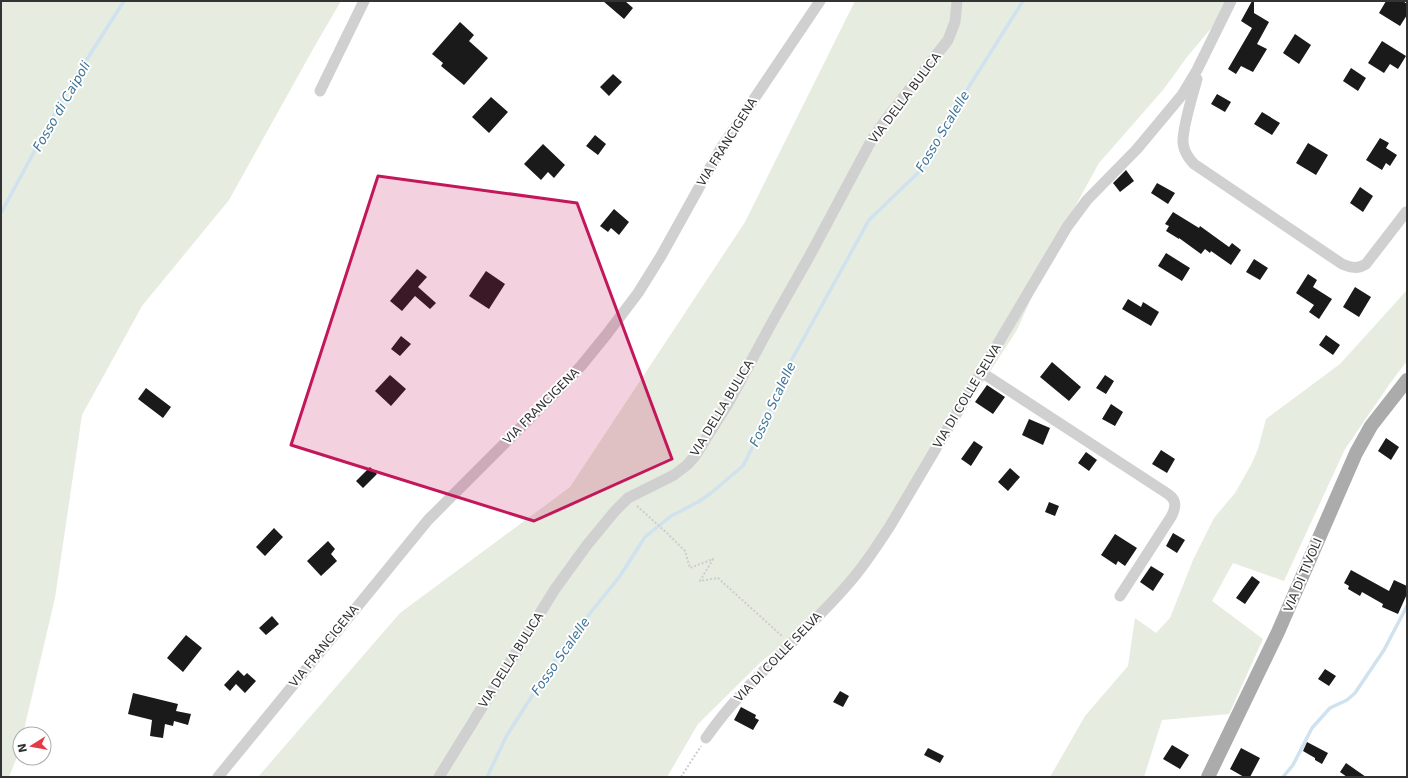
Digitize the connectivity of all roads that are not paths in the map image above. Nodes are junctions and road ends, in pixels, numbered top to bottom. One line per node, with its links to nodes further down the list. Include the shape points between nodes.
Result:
1 (364, 1): 6 (street)
2 (820, 1): 12 (street, VIA FRANCIGENA, via 721,148 661,256 608,334 556,392 428,520)
3 (957, 1): 13 (street, VIA DELLA BULICA, via 955,22 948,40 871,141 735,391 694,456 674,475 628,498 611,515 558,584)
4 (1231, 1): 5 (street, VIA DI COLLE SELVA)
5 (1200, 64): 7 (street, via 1183,139 1185,152 1194,164 1342,264 1352,267 1362,266 1370,260); 8 (street, VIA DI COLLE SELVA, via 1172,109 1087,200 1072,220)
6 (320, 91)
7 (1406, 212)
8 (981, 372): 10 (street, via 1174,500 1175,507 1171,517); 11 (street, VIA DI COLLE SELVA, via 872,554 842,591 735,701)
9 (1407, 380): 14 (main road, VIA DI TIVOLI, via 1378,416 1358,448 1278,632)
10 (1120, 596)
11 (706, 738)
12 (218, 777)
13 (439, 777)
14 (1208, 777)

